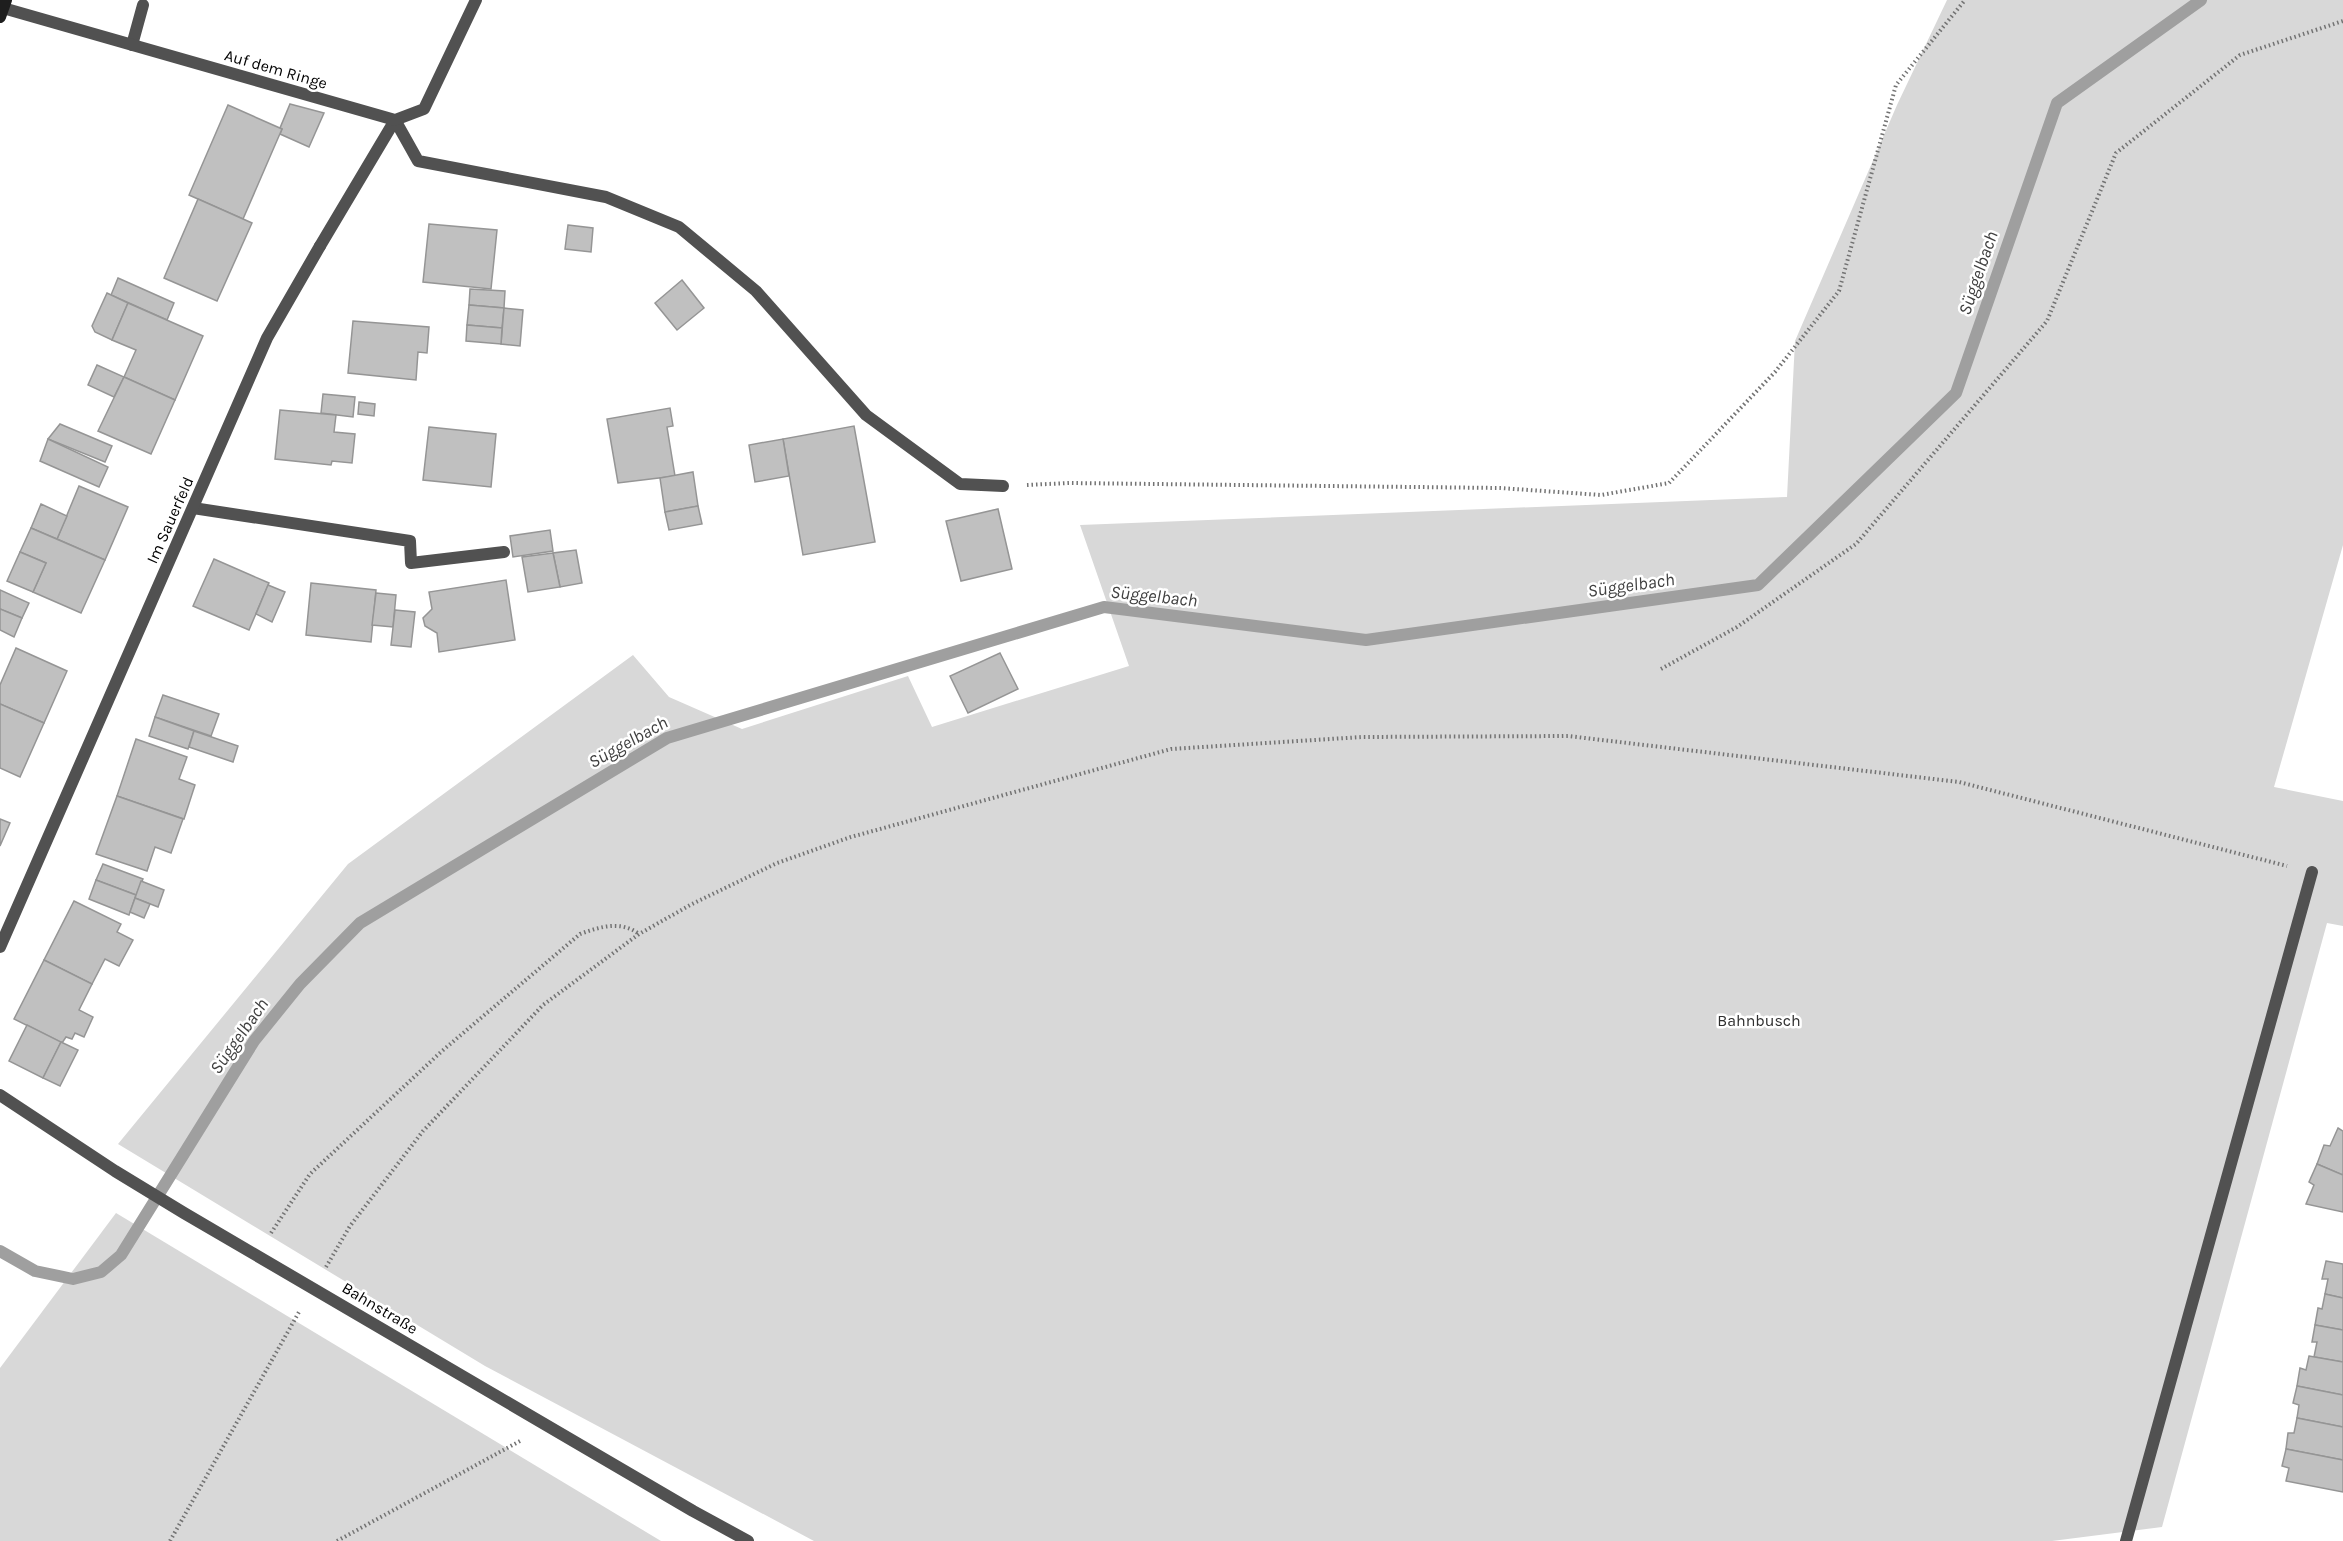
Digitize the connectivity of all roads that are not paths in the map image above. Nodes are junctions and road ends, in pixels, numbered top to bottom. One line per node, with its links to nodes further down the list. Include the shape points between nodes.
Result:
1 (476, 0): 5 (street, via 424,108)
2 (143, 5): 4 (street)
3 (3, 8): 4 (street, Auf dem Ringe)
4 (132, 45): 5 (street, Auf dem Ringe)
5 (395, 120): 6 (street, via 418,161 606,197 679,226 756,291 866,415 960,484); 7 (street, Im Sauerfeld, via 267,338)
6 (1003, 486)
7 (193, 508): 8 (street, via 410,541 411,563); 10 (street, Im Sauerfeld)
8 (504, 552)
9 (2312, 872): 13 (street)
10 (0, 947)
11 (0, 1095): 12 (street, Bahnstraße, via 184,1213)
12 (748, 1541)
13 (2126, 1541)

